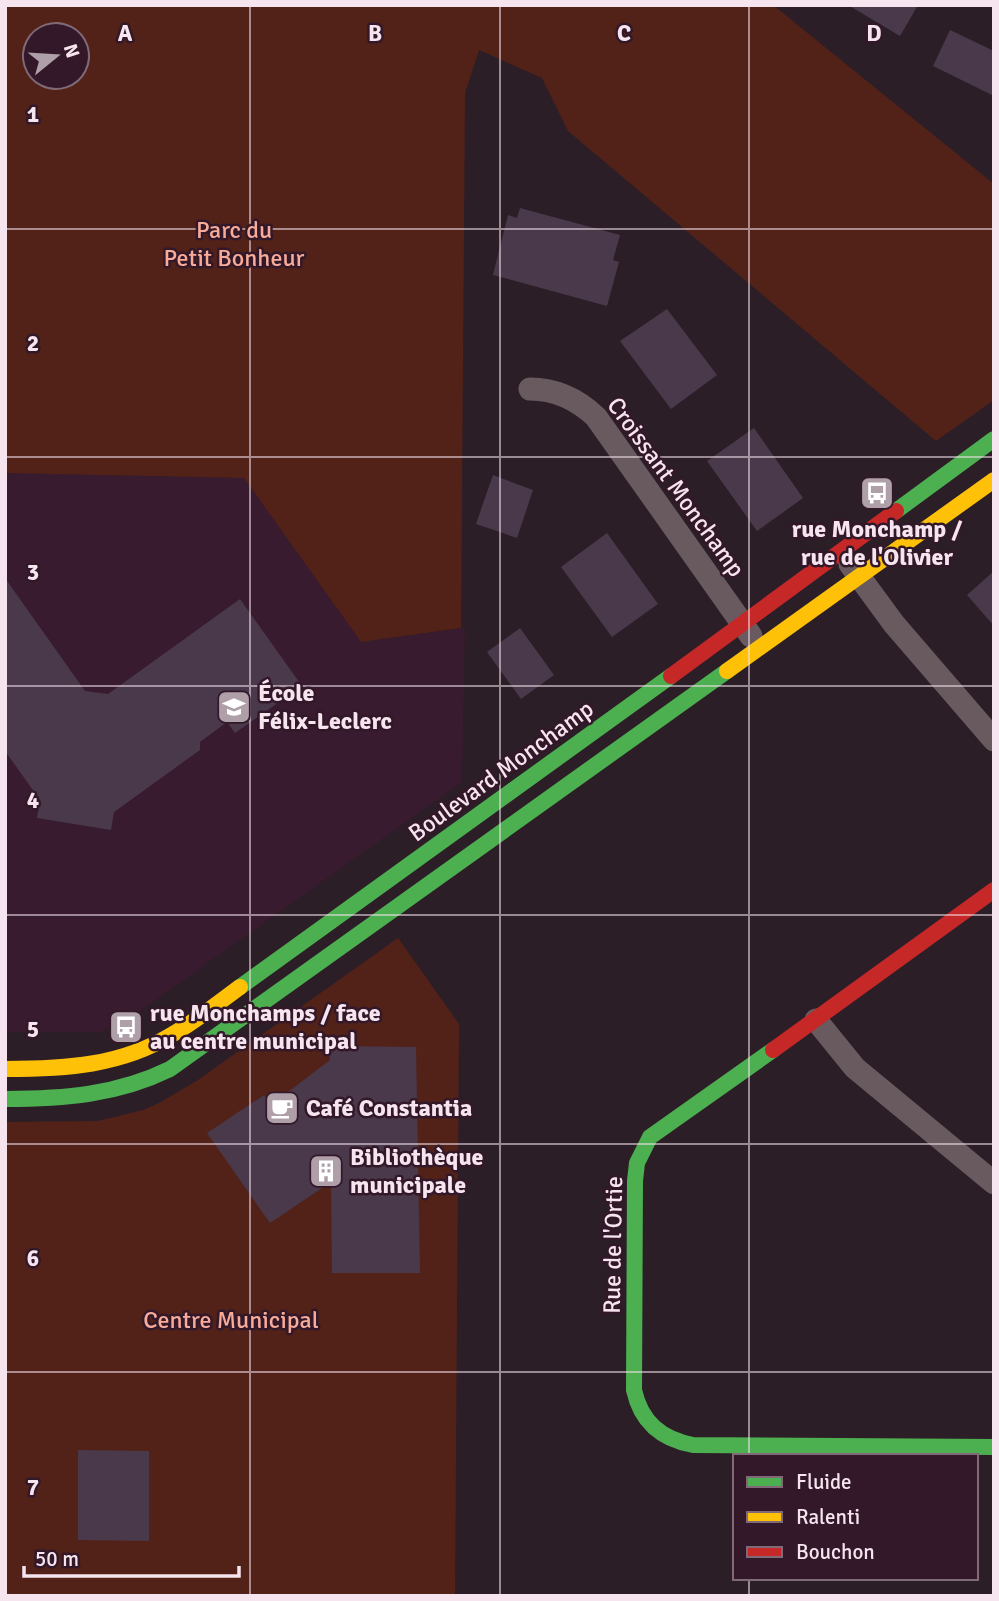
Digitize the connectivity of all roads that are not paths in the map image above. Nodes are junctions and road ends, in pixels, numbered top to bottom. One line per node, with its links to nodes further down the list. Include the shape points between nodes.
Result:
1 (530, 389): 6 (street, Croissant Monchamp, via 558,393 596,417)
2 (994, 439): 4 (street, Boulevard Monchamp)
3 (994, 480): 5 (street, Boulevard Monchamp)
4 (841, 550): 5 (street); 6 (street, Boulevard Monchamp)
5 (858, 577): 7 (street, Boulevard Monchamp); 8 (street)
6 (742, 624): 7 (street, Croissant Monchamp); 11 (street, Boulevard Monchamp, via 174,1034 96,1066)
7 (759, 648): 12 (street, Boulevard Monchamp, via 170,1069 100,1095)
8 (994, 740)
9 (994, 890): 10 (street, Rue de l'Ortie)
10 (816, 1020): 13 (street, via 855,1068); 14 (street, Rue de l'Ortie, via 663,1127 643,1150 635,1181 636,1404 652,1429 677,1443 693,1445)
11 (5, 1069)
12 (5, 1100)
13 (994, 1183)
14 (994, 1447)

